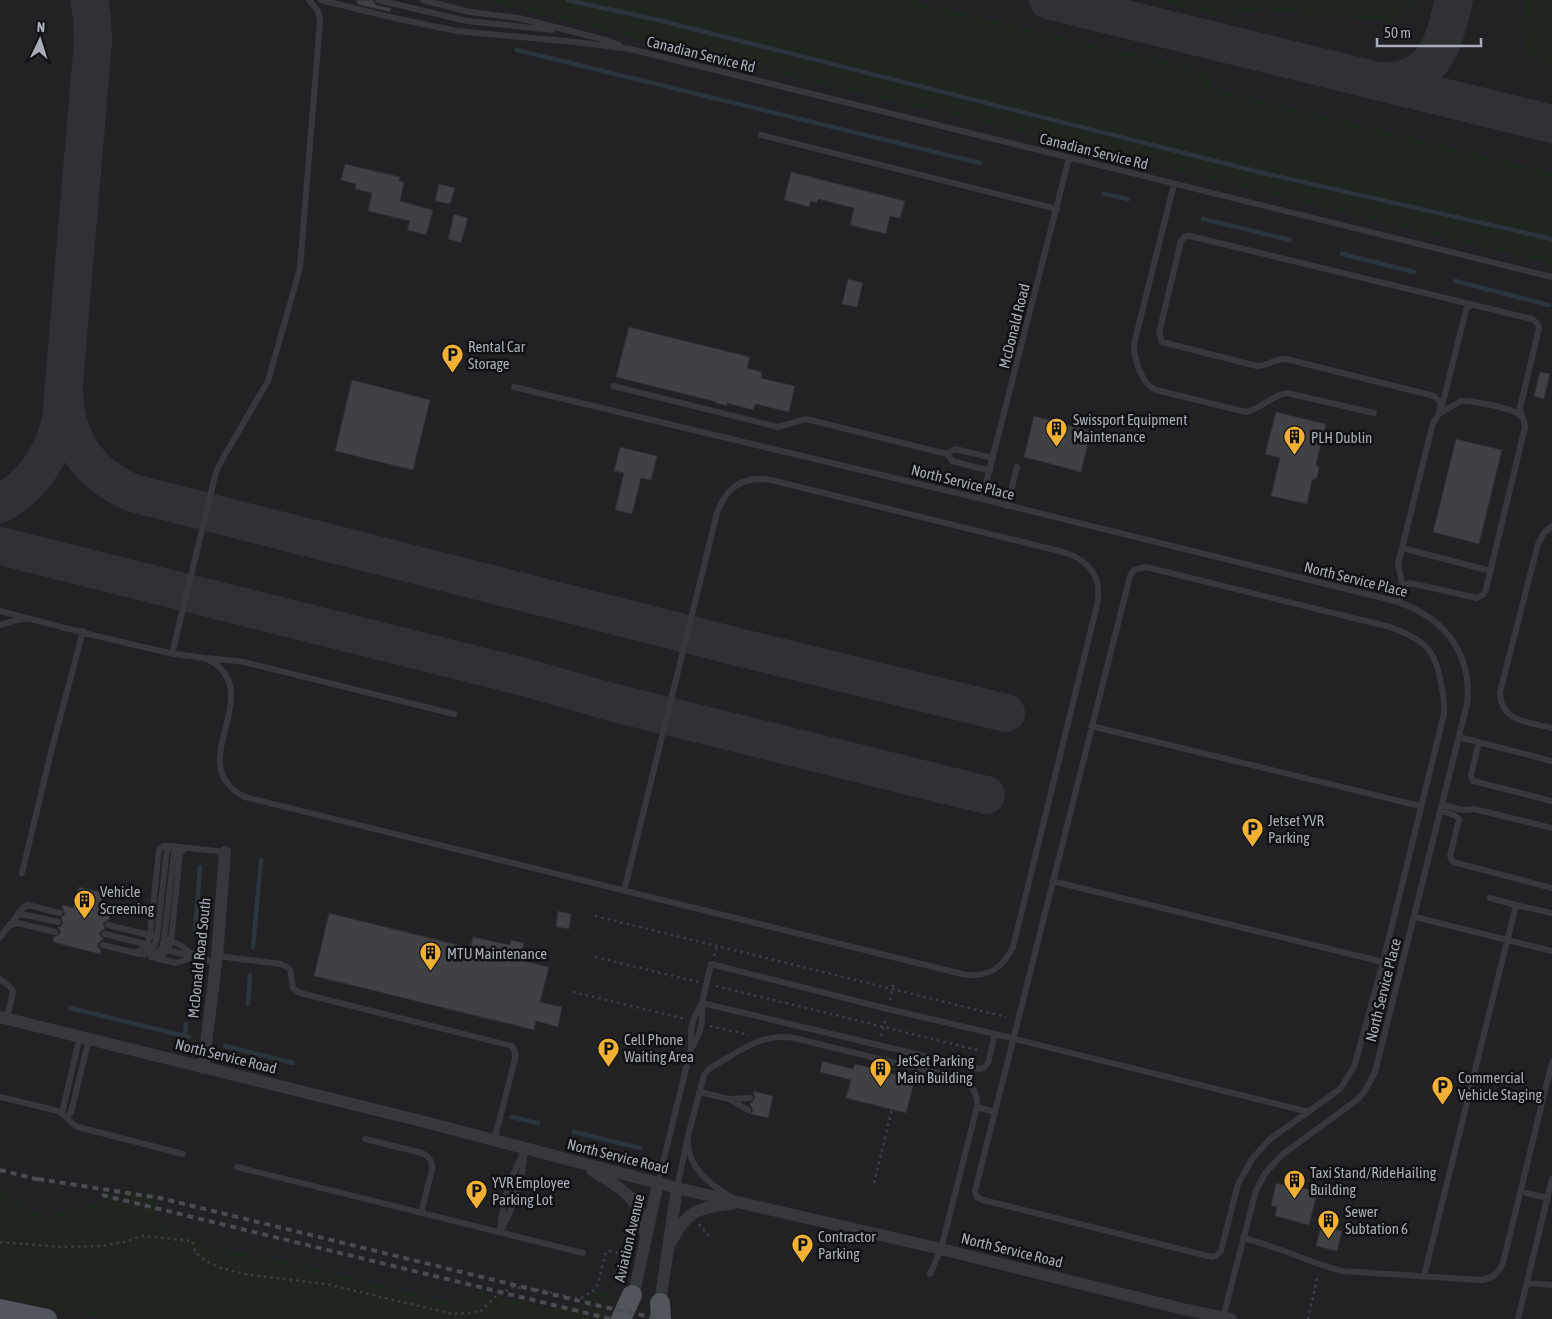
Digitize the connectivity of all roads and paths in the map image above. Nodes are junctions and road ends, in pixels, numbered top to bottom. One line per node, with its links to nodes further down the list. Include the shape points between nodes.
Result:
1 (309, 0): 33 (lane, via 318,10 320,21 300,268 268,382 216,472)
2 (321, 0): 6 (lane, via 457,31)
3 (378, 0): 5 (lane, via 467,21)
4 (423, 0): 5 (lane)
5 (574, 32): 6 (lane)
6 (630, 49): 8 (lane, Canadian Service Rd)
7 (761, 135): 10 (lane)
8 (1069, 158): 9 (lane, Canadian Service Rd); 10 (lane, McDonald Road)
9 (1174, 184): 11 (lane, Canadian Service Rd); 16 (lane, via 1134,344 1147,385 1246,412 1287,393)
10 (1056, 208): 19 (lane, McDonald Road)
11 (1552, 277)
12 (1473, 305): 15 (lane, via 1466,310); 15 (lane, via 1190,236 1181,241 1159,333 1162,342 1256,366 1286,359 1434,396 1439,400); 17 (lane, via 1532,319 1539,325 1520,408)
13 (613, 386): 18 (lane, via 778,427 806,419)
14 (514, 387): 22 (lane, North Service Place)
15 (1440, 411): 17 (lane, via 1466,401 1513,412); 25 (lane, via 1433,424)
16 (1374, 413)
17 (1523, 419): 26 (lane, via 1525,431)
18 (946, 454): 19 (lane, via 955,449); 21 (lane, via 952,461)
19 (993, 458): 21 (lane, McDonald Road)
20 (1017, 467): 23 (lane)
21 (990, 471): 22 (lane, McDonald Road)
22 (982, 500): 23 (lane, North Service Place)
23 (1007, 506): 28 (lane, North Service Place)
24 (1552, 526): 37 (lane, via 1538,544 1500,692 1501,706 1511,716)
25 (1402, 548): 26 (lane); 27 (lane, via 1398,564)
26 (1491, 571): 27 (lane, via 1484,594 1477,598 1413,583)
27 (1403, 588): 28 (lane)
28 (1399, 602): 38 (lane, North Service Place, via 1420,610 1440,626 1462,659 1469,693)
29 (0, 612): 30 (lane)
30 (36, 620): 31 (lane, via 17,620); 32 (lane)
31 (0, 625)
32 (83, 632): 33 (lane); 48 (lane)
33 (172, 654): 34 (lane)
34 (204, 657): 35 (lane, via 244,662); 51 (lane, via 218,665 230,686 232,700 219,763 227,784 238,793 262,802)
35 (454, 714)
36 (1091, 726): 42 (lane); 42 (lane, via 1131,573 1141,567 1165,572 1390,627 1426,646 1439,668 1444,706); 49 (lane)
37 (1552, 728)
38 (1459, 737): 39 (lane); 43 (lane, North Service Place)
39 (1480, 742): 40 (lane); 41 (lane, via 1471,775 1473,781)
40 (1552, 761)
41 (1552, 801)
42 (1420, 806): 79 (lane)
43 (1441, 808): 44 (lane, via 1474,809); 50 (lane, via 1458,819 1450,856 1453,862); 58 (lane, North Service Place)
44 (1552, 828)
45 (170, 846): 46 (lane); 64 (lane, via 159,850); 66 (lane, via 166,851)
46 (182, 848): 47 (lane); 67 (lane)
47 (225, 852): 78 (street, McDonald Road South)
48 (22, 873)
49 (1052, 881): 79 (lane); 97 (lane)
50 (1552, 888)
51 (624, 891): 51 (lane, via 962,974 979,976 1001,966 1013,947 1097,605 1099,590 1091,569 1078,558 1063,552 772,480 756,478 735,486 723,500 717,514)
52 (1490, 898): 53 (lane)
53 (1516, 904): 55 (lane); 68 (lane)
54 (60, 913): 56 (lane, via 28,905)
55 (1552, 913)
56 (17, 916): 59 (lane, via 24,914); 61 (lane)
57 (595, 916): 84 (path)
58 (1415, 916): 68 (lane); 131 (lane, North Service Place, via 1371,1081 1357,1100 1273,1163 1256,1190)
59 (58, 922)
60 (108, 925): 64 (lane)
61 (9, 926): 62 (lane, via 18,923); 65 (lane)
62 (55, 932)
63 (106, 934): 70 (lane)
64 (150, 935): 66 (lane); 70 (lane)
65 (0, 937)
66 (157, 937): 67 (lane); 71 (lane)
67 (168, 940): 71 (lane); 75 (lane)
68 (1508, 940): 72 (lane); 139 (lane)
69 (103, 945): 73 (lane)
70 (147, 945): 71 (lane); 73 (lane)
71 (161, 948): 74 (lane); 75 (lane); 76 (lane)
72 (1552, 951)
73 (136, 953): 74 (lane)
74 (144, 955): 76 (lane)
75 (196, 957): 76 (lane, via 176,962); 78 (lane)
76 (155, 958)
77 (595, 958): 82 (path)
78 (216, 959): 101 (street, McDonald Road South); 114 (lane, via 281,964 290,969 293,988 300,993 512,1046 515,1059)
79 (1383, 962): 110 (lane, via 1354,1067 1340,1088)
80 (0, 979): 90 (lane, via 13,991)
81 (894, 981): 84 (path)
82 (700, 982)
83 (714, 986): 93 (path)
84 (892, 989): 87 (path); 89 (path)
85 (573, 992): 91 (path)
86 (702, 1002): 94 (lane, via 979,1069 988,1063); 94 (lane, Aviation Avenue, via 711,964); 120 (lane, Aviation Avenue, via 703,1021 691,1048)
87 (889, 1002)
88 (887, 1013): 93 (path)
89 (1006, 1017)
90 (3, 1018): 96 (street, North Service Road)
91 (690, 1020)
92 (706, 1025): 95 (path)
93 (883, 1027): 98 (path); 99 (path)
94 (995, 1034): 97 (lane)
95 (749, 1035)
96 (85, 1038): 101 (street, North Service Road); 111 (lane, via 71,1112)
97 (1013, 1038): 109 (lane); 110 (lane)
98 (880, 1040)
99 (985, 1052)
100 (1552, 1062): 139 (lane, via 1500,1269 1493,1277 1480,1280)
101 (203, 1068): 114 (street, North Service Road)
102 (699, 1092): 105 (lane); 106 (lane, via 704,1075 710,1068 760,1040 784,1036 961,1079 974,1088); 112 (lane)
103 (0, 1096): 111 (lane)
104 (750, 1098): 105 (lane)
105 (729, 1100): 108 (lane)
106 (977, 1107): 109 (lane); 134 (lane)
107 (892, 1109): 121 (path)
108 (748, 1110)
109 (995, 1112): 110 (lane, via 976,1188 980,1198 1209,1257 1218,1255 1220,1251 1238,1184 1252,1159 1270,1139)
110 (1309, 1112)
111 (64, 1116): 116 (lane, via 78,1127)
112 (688, 1136): 122 (lane); 125 (lane, via 690,1155 703,1177)
113 (366, 1139): 126 (lane, via 422,1153 429,1158 432,1170)
114 (494, 1141): 115 (street, North Service Road)
115 (525, 1149): 117 (street, North Service Road); 129 (lane, via 501,1214)
116 (183, 1154)
117 (582, 1164): 120 (street, North Service Road); 133 (street, via 623,1189 634,1201 643,1217)
118 (237, 1167): 126 (lane)
119 (1552, 1179): 124 (lane)
120 (658, 1183): 122 (street, North Service Road); 133 (street, Aviation Avenue)
121 (874, 1184)
122 (677, 1188): 125 (street, North Service Road); 136 (street)
123 (1526, 1193): 124 (lane)
124 (1547, 1198): 140 (lane)
125 (741, 1203): 134 (street, North Service Road); 136 (street, via 696,1210 676,1234)
126 (421, 1213): 129 (lane)
127 (696, 1220): 130 (path)
128 (629, 1223): 132 (path, via 623,1254 606,1252 597,1286 579,1299 514,1287 495,1297 480,1312 453,1314 326,1284 249,1275 218,1267 196,1253 192,1241 143,1236 100,1246 61,1247)
129 (500, 1232): 135 (lane)
130 (710, 1238)
131 (1243, 1238): 137 (lane, via 1265,1243); 145 (lane, North Service Place)
132 (0, 1242)
133 (645, 1242): 142 (street, Aviation Avenue)
134 (941, 1249): 138 (lane); 145 (street, North Service Road)
135 (583, 1252)
136 (668, 1252): 144 (street)
137 (1320, 1265): 139 (lane, via 1346,1271); 149 (path)
138 (930, 1274)
139 (1424, 1276)
140 (1527, 1283): 141 (lane); 150 (lane)
141 (1552, 1286)
142 (632, 1295): 147 (main road); 148 (street, Aviation Avenue)
143 (0, 1309): 146 (main road)
144 (659, 1314)
145 (1227, 1318)
146 (47, 1319)
147 (621, 1319)
148 (630, 1319)
149 (1308, 1319)
150 (1518, 1319)

